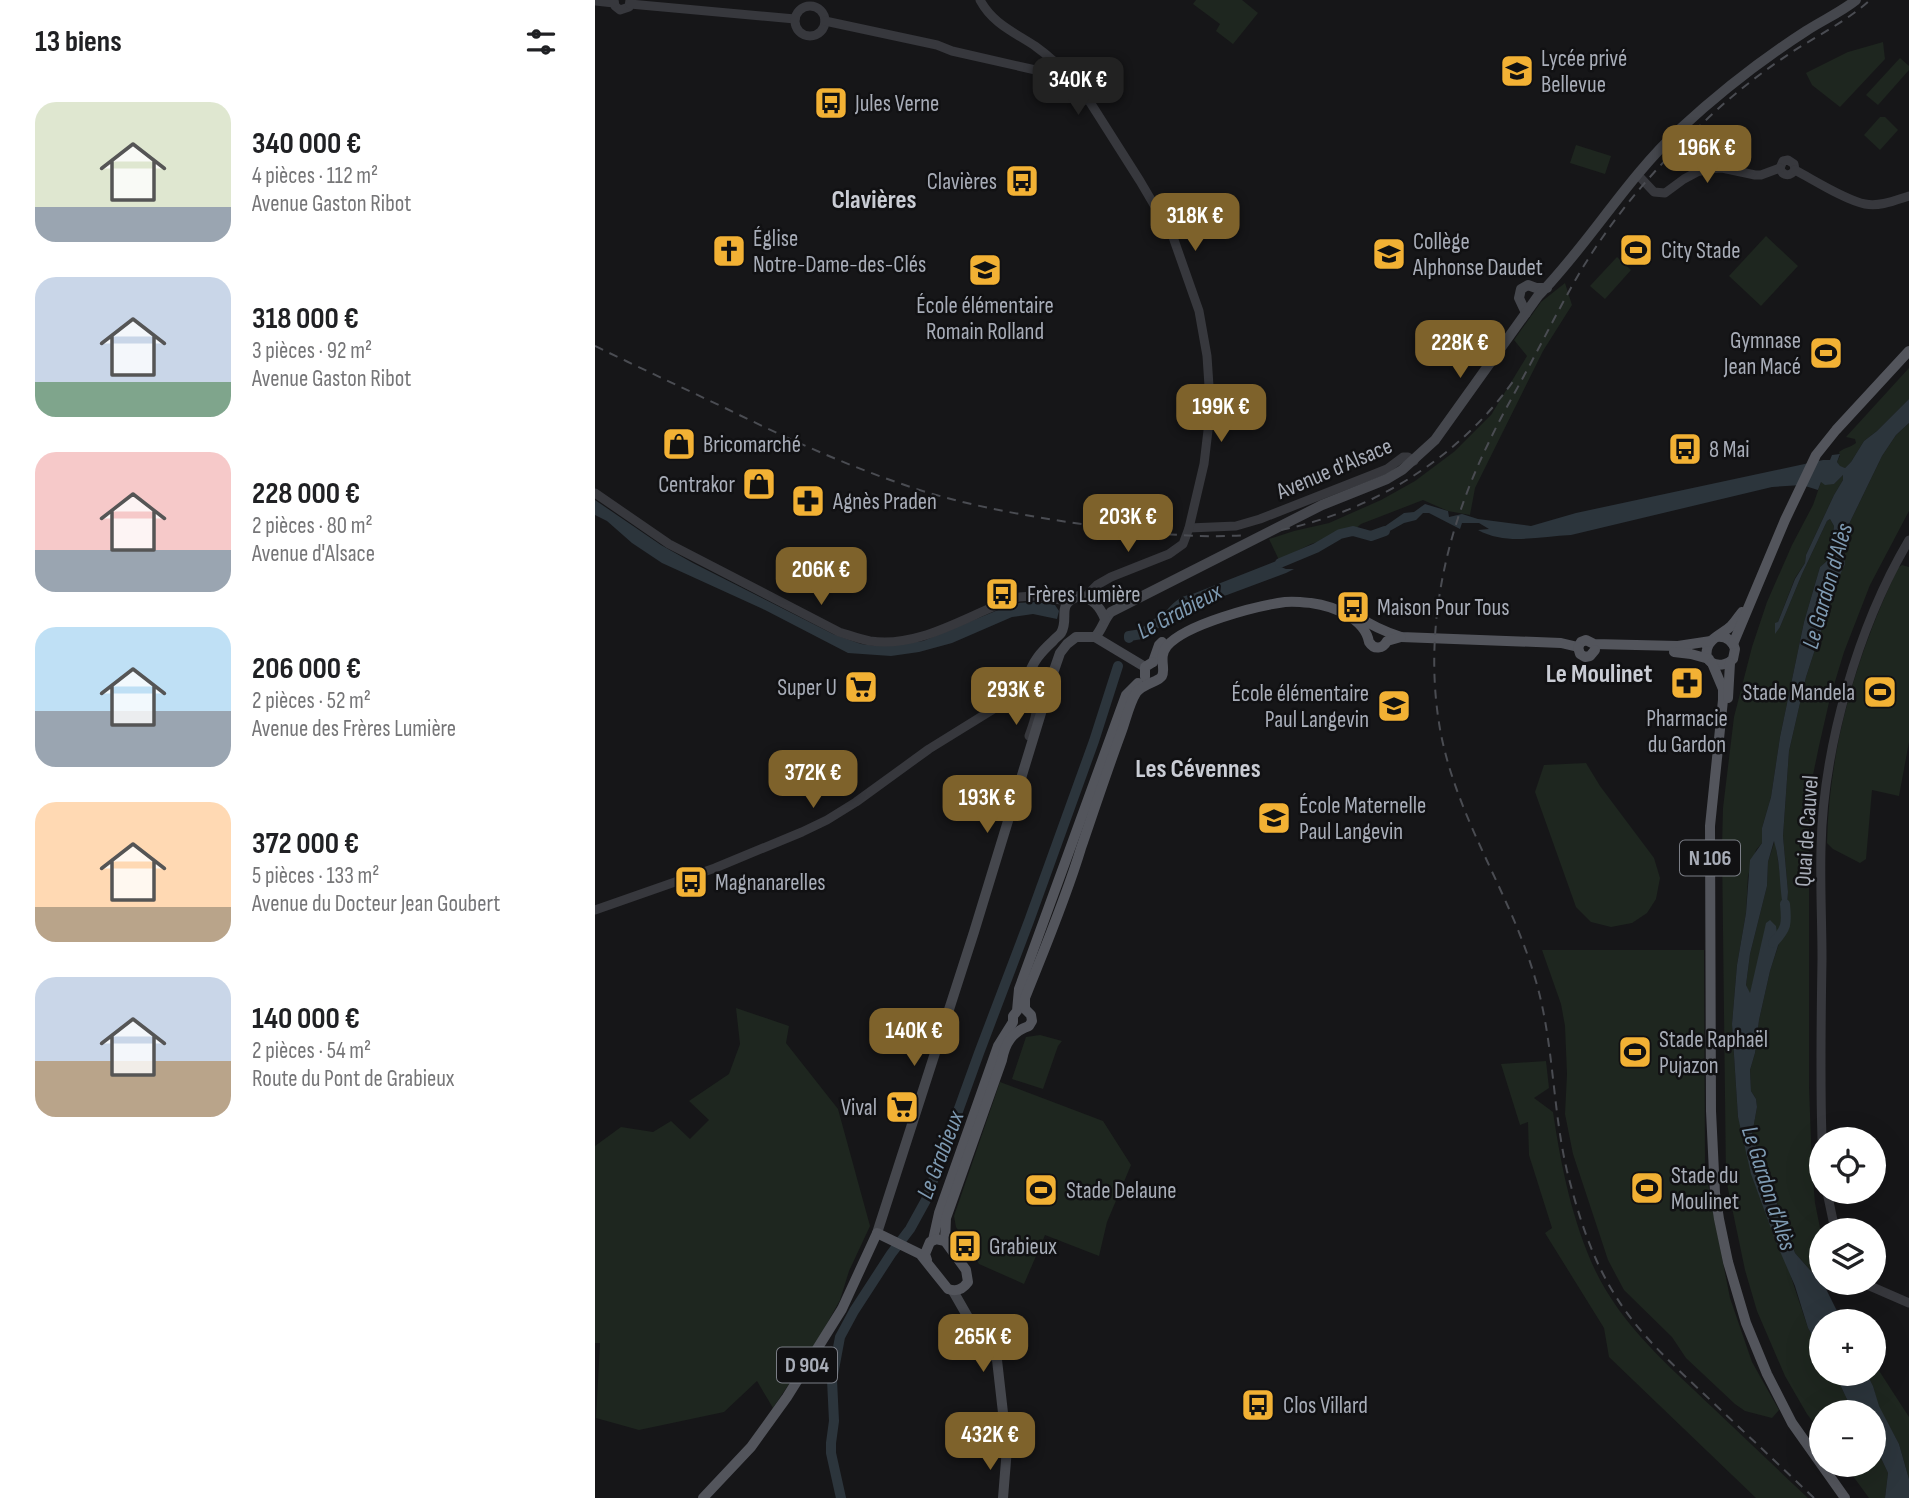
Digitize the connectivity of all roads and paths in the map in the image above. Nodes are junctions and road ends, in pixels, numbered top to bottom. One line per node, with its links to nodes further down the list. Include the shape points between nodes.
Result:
1 (980, 0): 8 (street, via 1008,30 1049,56)
2 (1856, 0): 10 (main road, Avenue d'Alsace, via 1743,74 1678,131)
3 (595, 1): 4 (street)
4 (614, 1): 5 (street, via 620,10 627,9)
5 (630, 2): 6 (street)
6 (795, 19): 7 (street, via 806,35 817,34); 7 (street, via 800,9 809,5 822,11)
7 (825, 23): 8 (street, via 937,45)
8 (1070, 83): 9 (street, via 1069,95 1074,100); 9 (street, via 1082,77 1090,82 1093,92)
9 (1088, 99): 15 (street, via 1173,237 1199,311 1207,356 1209,422)
10 (1638, 175): 11 (street, via 1654,191 1665,193 1697,172 1722,168 1762,175 1788,160 1795,170 1867,205); 13 (main road, Avenue d'Alsace, via 1534,299 1435,440)
11 (1909, 196)
12 (1909, 351): 20 (main road, via 1814,457)
13 (1414, 461): 16 (street, Avenue d'Alsace, via 1403,457 1372,475 1259,519 1236,526); 22 (main road, via 1387,480 1322,505)
14 (595, 493): 21 (street, via 669,544 839,632 862,639 918,637 1019,597)
15 (1192, 513): 16 (street); 17 (street)
16 (1210, 526): 17 (street, Avenue d'Alsace)
17 (1189, 528): 19 (street, via 1177,549 1111,577 1094,588)
18 (1909, 540): 37 (street, Quai de Cauvel, via 1862,640 1828,777 1821,846)
19 (1089, 598): 21 (main road); 22 (main road)
20 (1751, 598): 24 (main road, via 1733,624); 25 (main road)
21 (1063, 601): 30 (main road, via 1060,634 1031,668)
22 (1106, 614): 23 (main road)
23 (1097, 635): 29 (main road); 30 (main road, via 1067,643 1051,679)
24 (1714, 639): 25 (main road, via 1726,638); 26 (main road, via 1678,646); 27 (main road, via 1707,650)
25 (1733, 644): 28 (main road, via 1735,654)
26 (1594, 647): 27 (main road, via 1677,652); 29 (main road, via 1585,640 1578,647 1380,634 1333,602 1284,596 1185,626 1159,645)
27 (1710, 661): 28 (main road, via 1721,666); 32 (main road, N 106, via 1723,689)
28 (1730, 663): 32 (main road, N 106)
29 (1150, 669): 35 (main road, via 1136,693)
30 (1037, 683): 31 (street); 33 (main road, D 904, via 1045,700)
31 (1019, 692): 33 (street, via 1037,703); 34 (street, via 827,820 716,868)
32 (1720, 739): 48 (main road, N 106, via 1710,826 1711,1111 1719,1219 1728,1262 1767,1374 1792,1423)
33 (1029, 750): 38 (main road, D 904)
34 (595, 909)
35 (1021, 1010): 36 (main road, via 1013,1016); 36 (main road, via 1031,1015 1032,1021 1026,1028)
36 (1017, 1026): 39 (main road, via 1005,1048 946,1218); 40 (main road, via 998,1046)
37 (1822, 1127)
38 (882, 1235): 41 (main road); 46 (main road, D 904, via 787,1397 751,1447)
39 (945, 1241): 40 (main road); 43 (main road, via 968,1275 968,1282)
40 (930, 1244): 41 (main road); 42 (main road)
41 (914, 1250): 42 (main road)
42 (927, 1260): 43 (main road, via 948,1289)
43 (958, 1290): 47 (main road, via 969,1320 996,1360 1006,1433)
44 (1886, 1293): 45 (street)
45 (1909, 1303)
46 (703, 1498)
47 (1003, 1498)
48 (1845, 1498)

